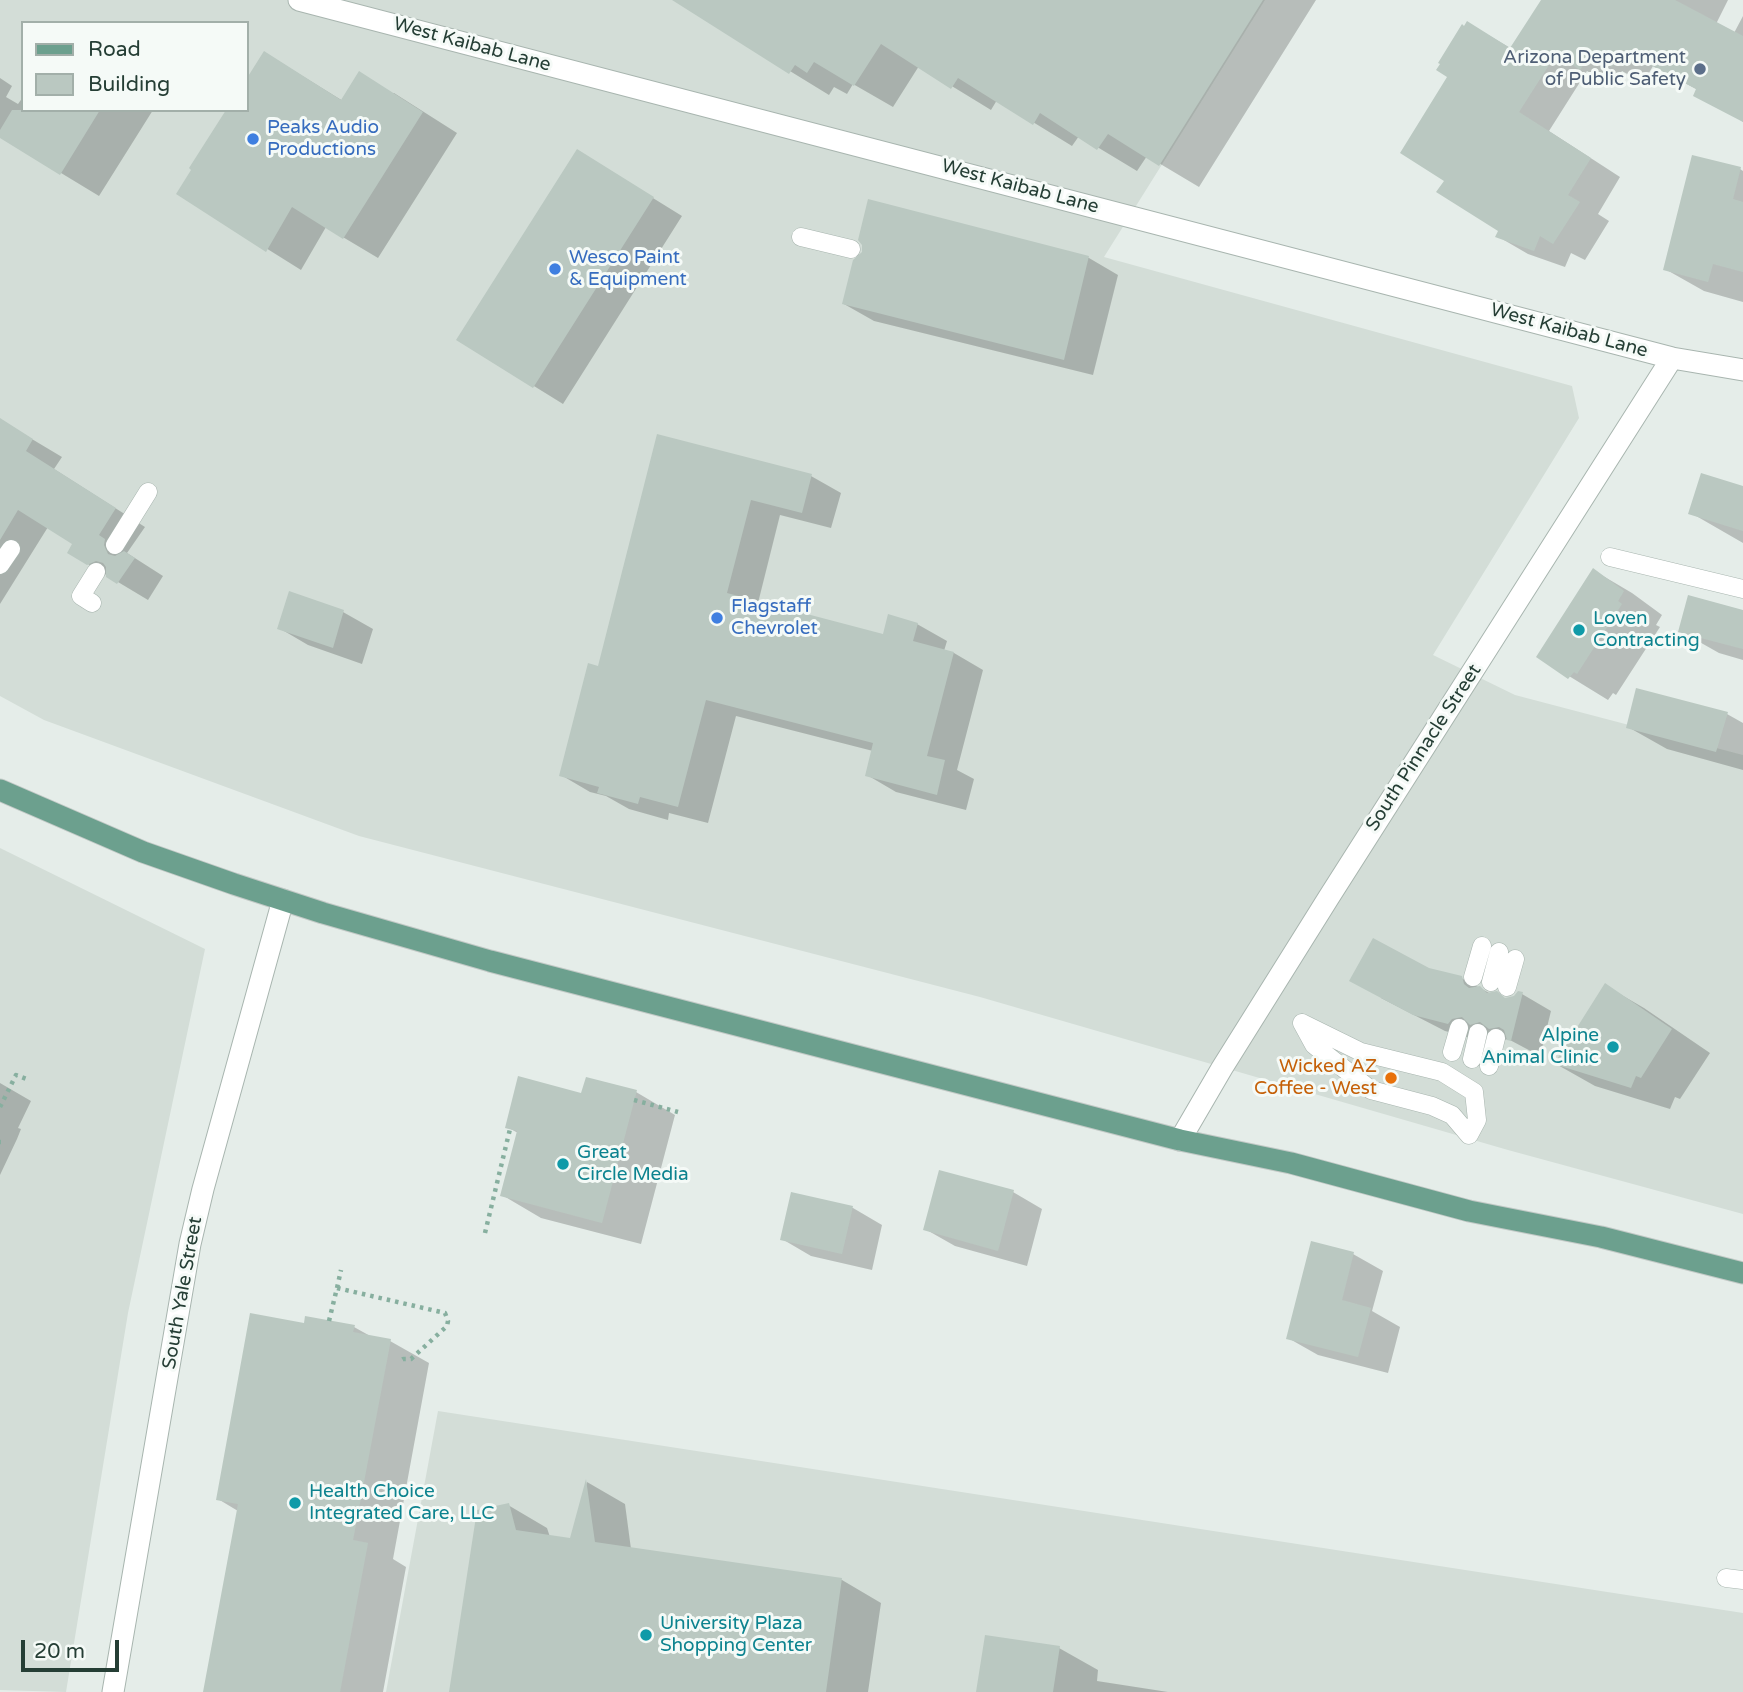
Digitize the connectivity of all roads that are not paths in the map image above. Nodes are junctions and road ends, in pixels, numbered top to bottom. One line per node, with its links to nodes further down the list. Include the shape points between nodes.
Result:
1 (299, 0): 4 (street, West Kaibab Lane)
2 (801, 237): 3 (lane)
3 (851, 249)
4 (1672, 358): 5 (street, West Kaibab Lane); 25 (street, South Pinnacle Street, via 1329,897)
5 (1743, 370)
6 (148, 492): 7 (lane)
7 (115, 545)
8 (11, 550): 10 (lane)
9 (1610, 557): 12 (lane)
10 (0, 565)
11 (96, 572): 13 (lane, via 81,596)
12 (1743, 589)
13 (92, 603)
14 (0, 790): 15 (main road, via 143,852)
15 (283, 900): 25 (main road, via 490,961); 27 (street, South Yale Street, via 192,1232)
16 (1472, 977): 17 (lane, via 1498,952)
17 (1499, 985)
18 (1302, 1023): 18 (lane, via 1314,1045 1371,1090 1452,1115 1469,1135 1477,1120 1474,1092 1442,1072 1361,1052)
19 (1459, 1028): 22 (lane)
20 (1478, 1033): 23 (lane)
21 (1496, 1038): 24 (lane)
22 (1452, 1052)
23 (1472, 1059)
24 (1489, 1066)
25 (1181, 1140): 26 (main road)
26 (1743, 1273)
27 (113, 1692)

